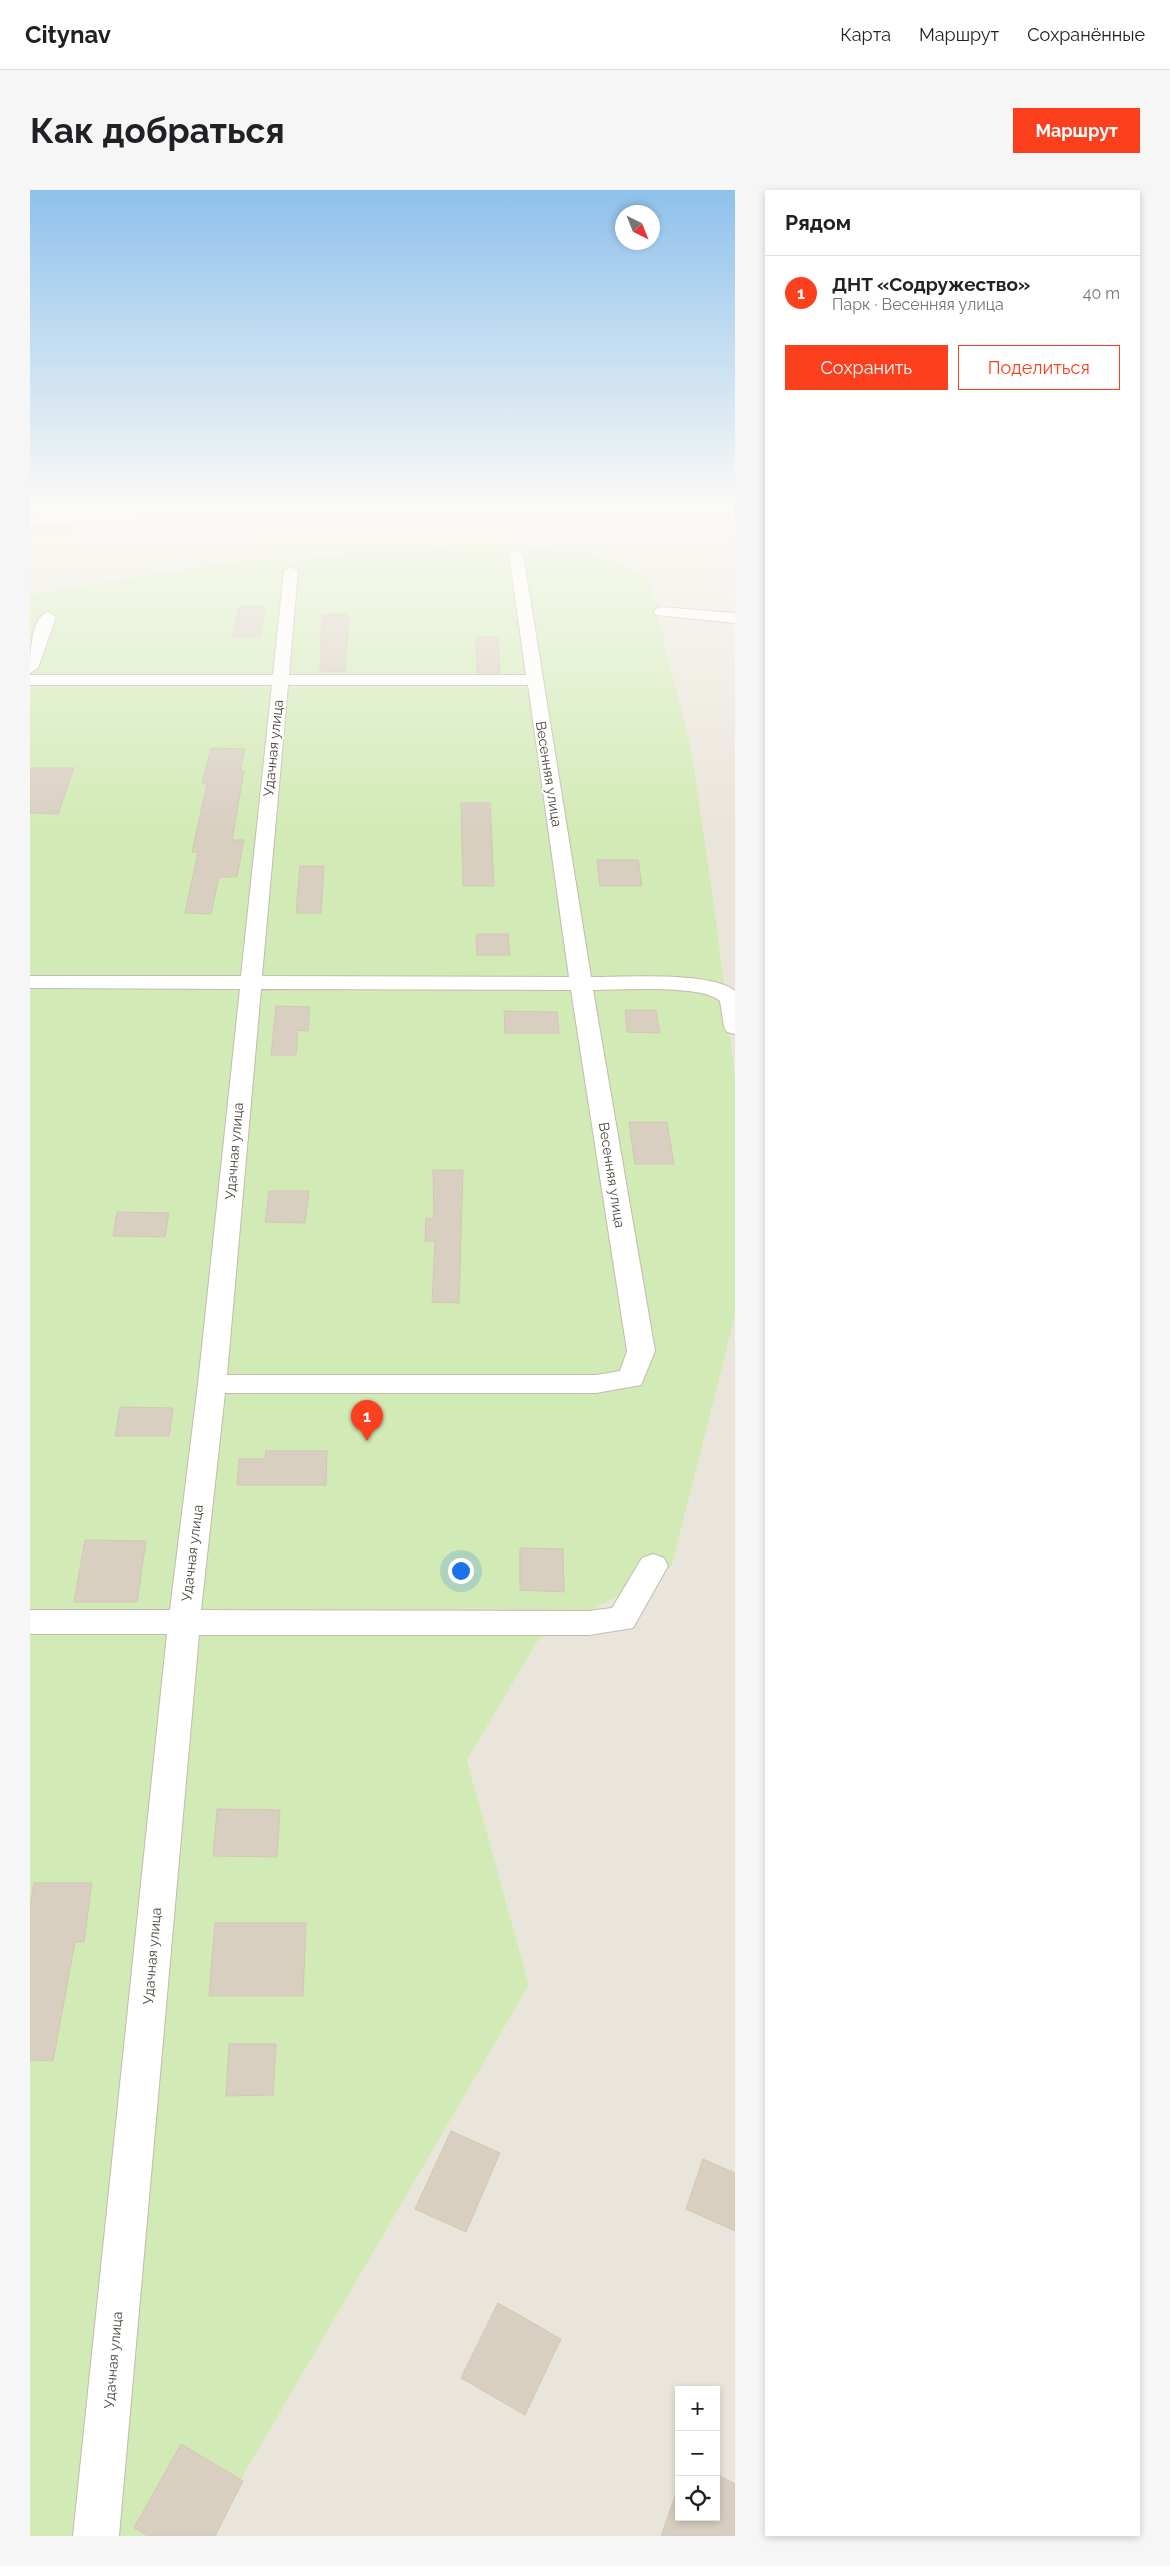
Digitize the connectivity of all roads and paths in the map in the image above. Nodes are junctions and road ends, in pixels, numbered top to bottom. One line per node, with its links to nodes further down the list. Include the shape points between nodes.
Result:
1 (287, 613): 9 (street, Удачная улица)
2 (525, 613): 8 (street, Весенняя улица)
3 (679, 613): 5 (street)
4 (48, 617): 6 (street)
5 (735, 618)
6 (30, 668)
7 (30, 680): 9 (street)
8 (535, 680): 9 (street); 12 (street, Весенняя улица)
9 (280, 681): 11 (street, Удачная улица)
10 (30, 982): 11 (street)
11 (250, 983): 12 (street); 14 (street, Удачная улица)
12 (581, 984): 13 (street, via 687,984 721,990 731,998); 14 (street, Весенняя улица, via 642,1351 631,1378 596,1384)
13 (735, 1027)
14 (212, 1384): 17 (street, Удачная улица)
15 (653, 1566): 17 (street, via 622,1619 589,1623)
16 (30, 1622): 17 (street)
17 (184, 1622): 18 (street, Удачная улица)
18 (96, 2536)

